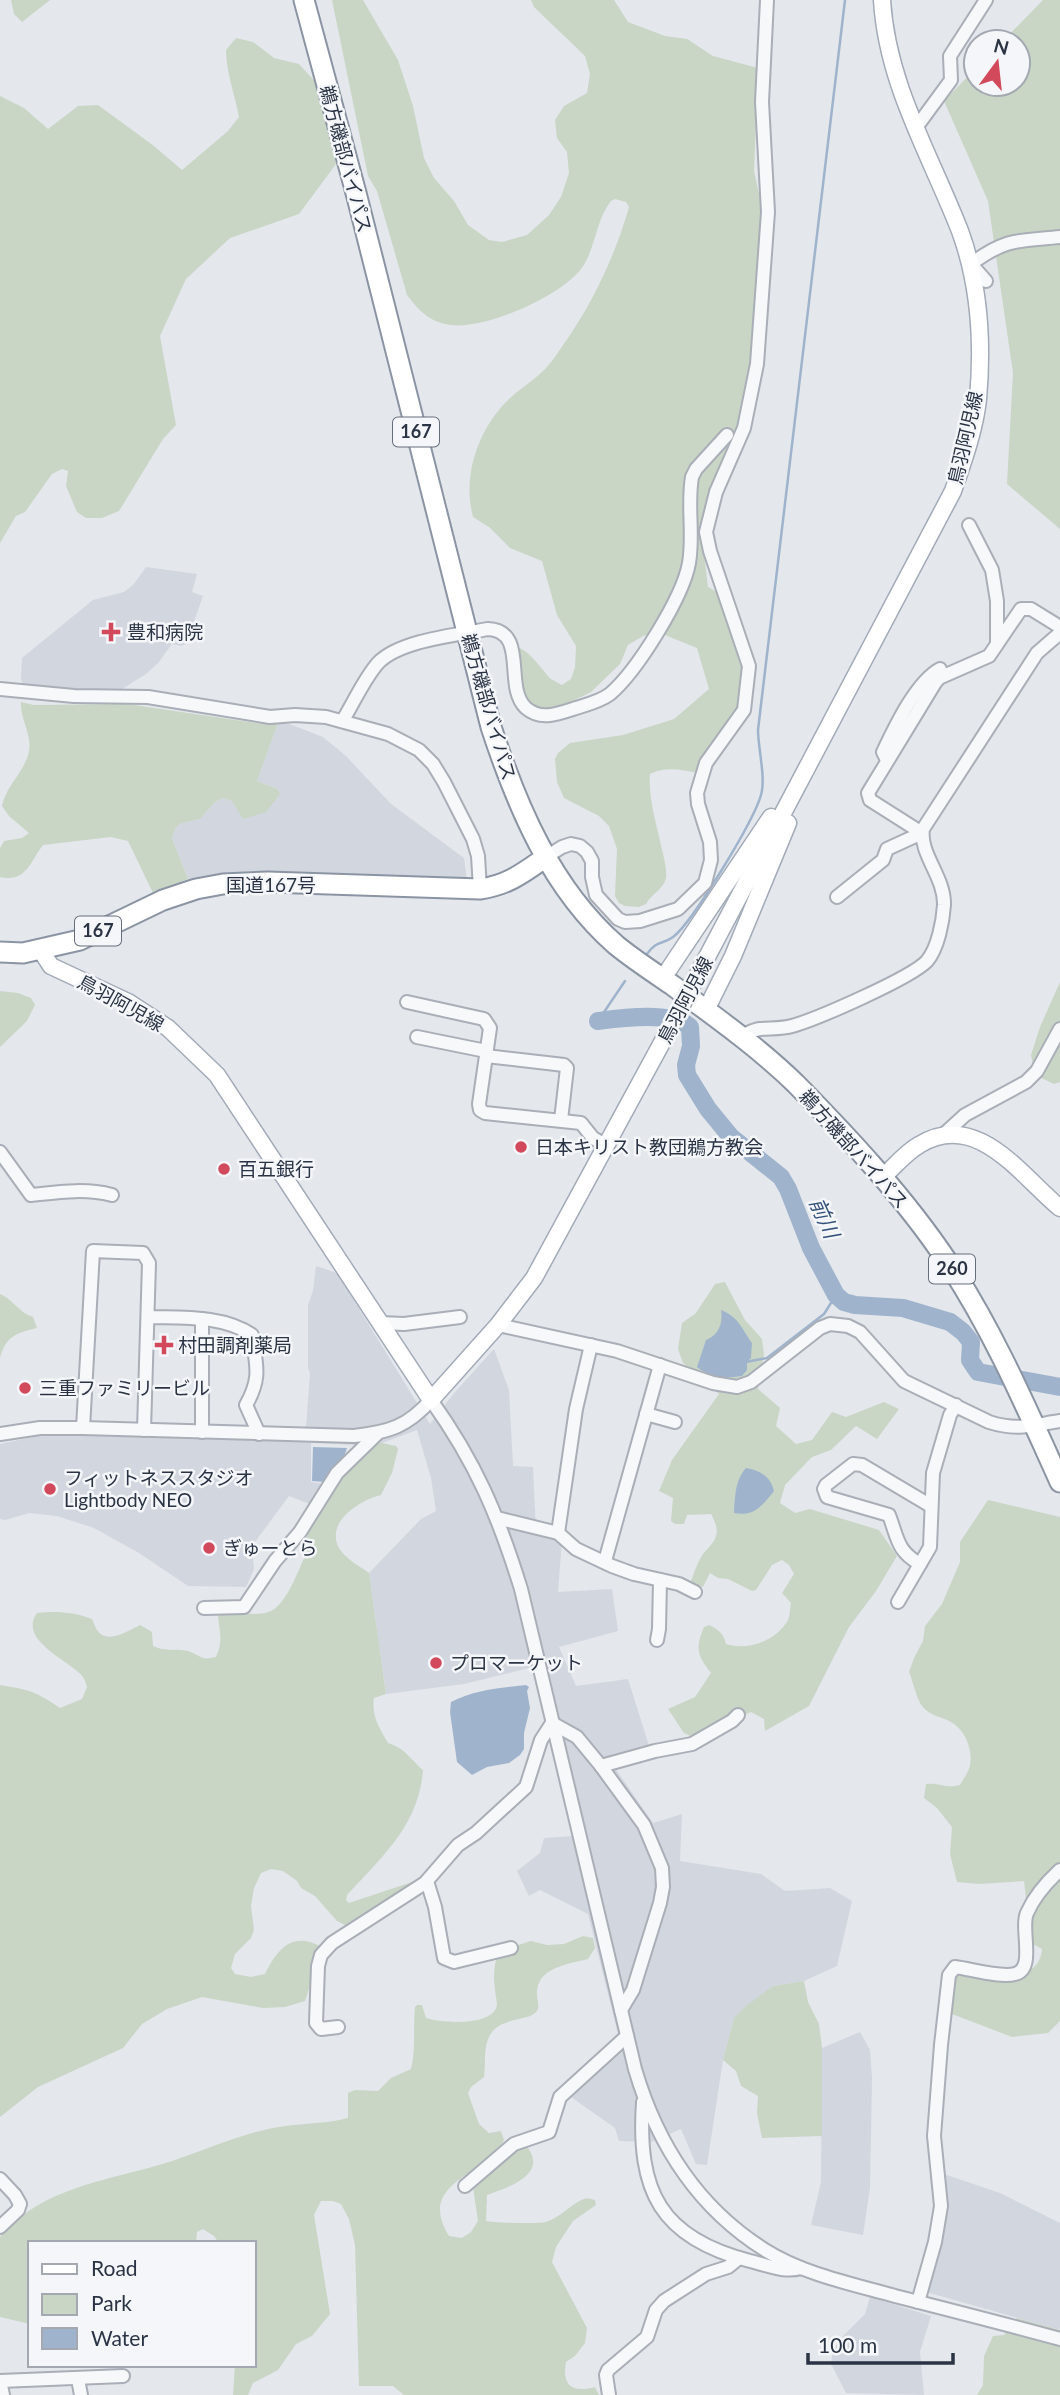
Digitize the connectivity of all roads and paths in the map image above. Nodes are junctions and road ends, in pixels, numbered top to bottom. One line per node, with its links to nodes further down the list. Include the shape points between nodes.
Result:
1 (304, 0): 12 (highway, 鵜方磯部バイパス / 167)
2 (767, 0): 20 (street, via 762,102 768,212 757,364 744,428 716,492 706,532 749,666 744,710 706,763 698,793 711,860 705,883 678,909 632,923 618,919 596,895 592,861 580,846 571,844)
3 (882, 0): 5 (main road, 鳥羽阿児線, via 889,52)
4 (986, 0): 5 (street, via 950,56 951,80)
5 (915, 129): 7 (main road, 鳥羽阿児線)
6 (1060, 237): 7 (street, via 1016,240)
7 (971, 264): 8 (street); 17 (main road, 鳥羽阿児線, via 979,338 978,401 964,461 953,491)
8 (986, 281)
9 (727, 435): 12 (street, via 692,477 690,559 682,587 655,634 608,696 550,716 536,715 521,702 512,646 505,635 494,629)
10 (969, 524): 14 (street, via 992,570)
11 (1060, 627): 14 (street, via 1031,609 1021,609)
12 (467, 633): 16 (street, via 410,645 388,655 372,671); 20 (highway, 鵜方磯部バイパス / 167, via 506,773)
13 (1060, 633): 18 (street, via 1037,653)
14 (997, 645): 18 (street, via 989,656 939,678 870,788 869,797)
15 (0, 689): 16 (street, via 148,697 252,715)
16 (343, 720): 22 (street, via 405,741 433,764 473,839)
17 (818, 749): 26 (main road); 28 (main road, via 733,956); 35 (main road, 鳥羽阿児線, bridge)
18 (922, 833): 19 (street); 30 (street, via 944,894 942,918 926,961 814,1018)
19 (887, 849): 21 (street); 23 (street, via 883,860)
20 (546, 857): 22 (highway, 国道167号 / 167, via 509,882); 26 (highway, 鵜方磯部バイパス / 260, via 587,914 616,944)
21 (849, 877)
22 (480, 889): 24 (highway, 国道167号 / 167, via 223,884 158,903 80,940)
23 (837, 897)
24 (40, 949): 25 (highway, 国道167号 / 167); 43 (main road, 鳥羽阿児線, via 51,966 128,1002 168,1028 217,1075)
25 (2, 950)
26 (663, 978): 28 (highway, 鵜方磯部バイパス / 260)
27 (407, 1002): 32 (street, via 484,1020 490,1028)
28 (706, 1010): 30 (highway, 鵜方磯部バイパス / 260)
29 (1060, 1029): 34 (street, via 1026,1082 965,1115)
30 (740, 1036): 37 (highway, 鵜方磯部バイパス / 260, via 794,1083)
31 (417, 1037): 32 (street)
32 (486, 1054): 33 (street, via 564,1065); 33 (street, via 480,1110)
33 (561, 1120): 35 (street, via 581,1123)
34 (942, 1136): 37 (main road, via 916,1146); 39 (main road, via 968,1136 990,1146)
35 (607, 1146): 44 (main road, 鳥羽阿児線, via 540,1268)
36 (0, 1152): 38 (street, via 31,1195 74,1190)
37 (882, 1178): 52 (highway, 鵜方磯部バイパス / 260, via 928,1232 985,1322)
38 (112, 1195)
39 (1060, 1208)
40 (148, 1317): 42 (street); 53 (street, via 149,1263 143,1253 93,1251); 54 (street)
41 (460, 1317): 43 (street)
42 (202, 1319): 55 (street); 58 (street, via 252,1335 258,1378 246,1405)
43 (381, 1323): 47 (main road, 鳥羽阿児線)
44 (498, 1325): 45 (street); 47 (main road, 鳥羽阿児線)
45 (591, 1345): 46 (street); 62 (street, via 576,1409)
46 (660, 1365): 48 (street, via 737,1387 751,1382 820,1328 839,1324 860,1332 904,1381); 49 (street)
47 (431, 1400): 56 (street, via 406,1424); 61 (street, via 457,1437)
48 (956, 1405): 52 (street, via 1004,1427); 60 (street, via 933,1473)
49 (646, 1414): 51 (street); 63 (street)
50 (1060, 1421): 52 (street)
51 (675, 1422)
52 (1035, 1427): 59 (highway, 鵜方磯部バイパス / 260)
53 (83, 1428): 54 (street); 57 (street)
54 (144, 1430): 55 (street)
55 (202, 1432): 58 (street)
56 (378, 1433): 58 (street); 68 (street, via 337,1473 244,1607)
57 (0, 1434)
58 (259, 1434)
59 (1060, 1482)
60 (931, 1506): 64 (street, via 930,1547); 64 (street, via 856,1464 824,1489 827,1497 889,1515 902,1550)
61 (497, 1518): 62 (street); 71 (street, via 520,1589)
62 (558, 1533): 63 (street, via 576,1549)
63 (605, 1561): 65 (street)
64 (920, 1564): 67 (street)
65 (660, 1580): 66 (street); 69 (street)
66 (695, 1592)
67 (898, 1602)
68 (204, 1608)
69 (657, 1640)
70 (738, 1715): 72 (street, via 692,1744)
71 (552, 1723): 72 (street, via 577,1737); 74 (street, via 541,1740 526,1787 457,1845); 76 (street)
72 (601, 1766): 76 (street, via 644,1825 663,1879 633,1990)
73 (1060, 1870): 85 (street, via 1027,1913 1026,1963 1020,1971 1004,1974 955,1967 949,1975 934,2136 942,2206)
74 (427, 1881): 75 (street, via 444,1958 454,1962); 77 (street, via 332,1943 321,1955 316,2023 321,2029)
75 (512, 1948)
76 (621, 2010): 78 (street)
77 (338, 2027)
78 (627, 2036): 79 (street); 81 (street, via 560,2097 549,2132 514,2144)
79 (643, 2098): 83 (street, via 643,2155 657,2203 689,2235); 84 (street, via 656,2130 695,2188 740,2232 766,2251)
80 (0, 2179): 82 (street, via 20,2204)
81 (466, 2186)
82 (0, 2227)
83 (739, 2258): 84 (street, via 790,2271); 91 (street, via 660,2305 647,2337 608,2370)
84 (802, 2267): 85 (street)
85 (918, 2302): 86 (street)
86 (1060, 2339)
87 (123, 2376): 88 (street)
88 (78, 2379): 89 (street, via 0,2381); 90 (street)
89 (2, 2395)
90 (81, 2395)
91 (609, 2395)

